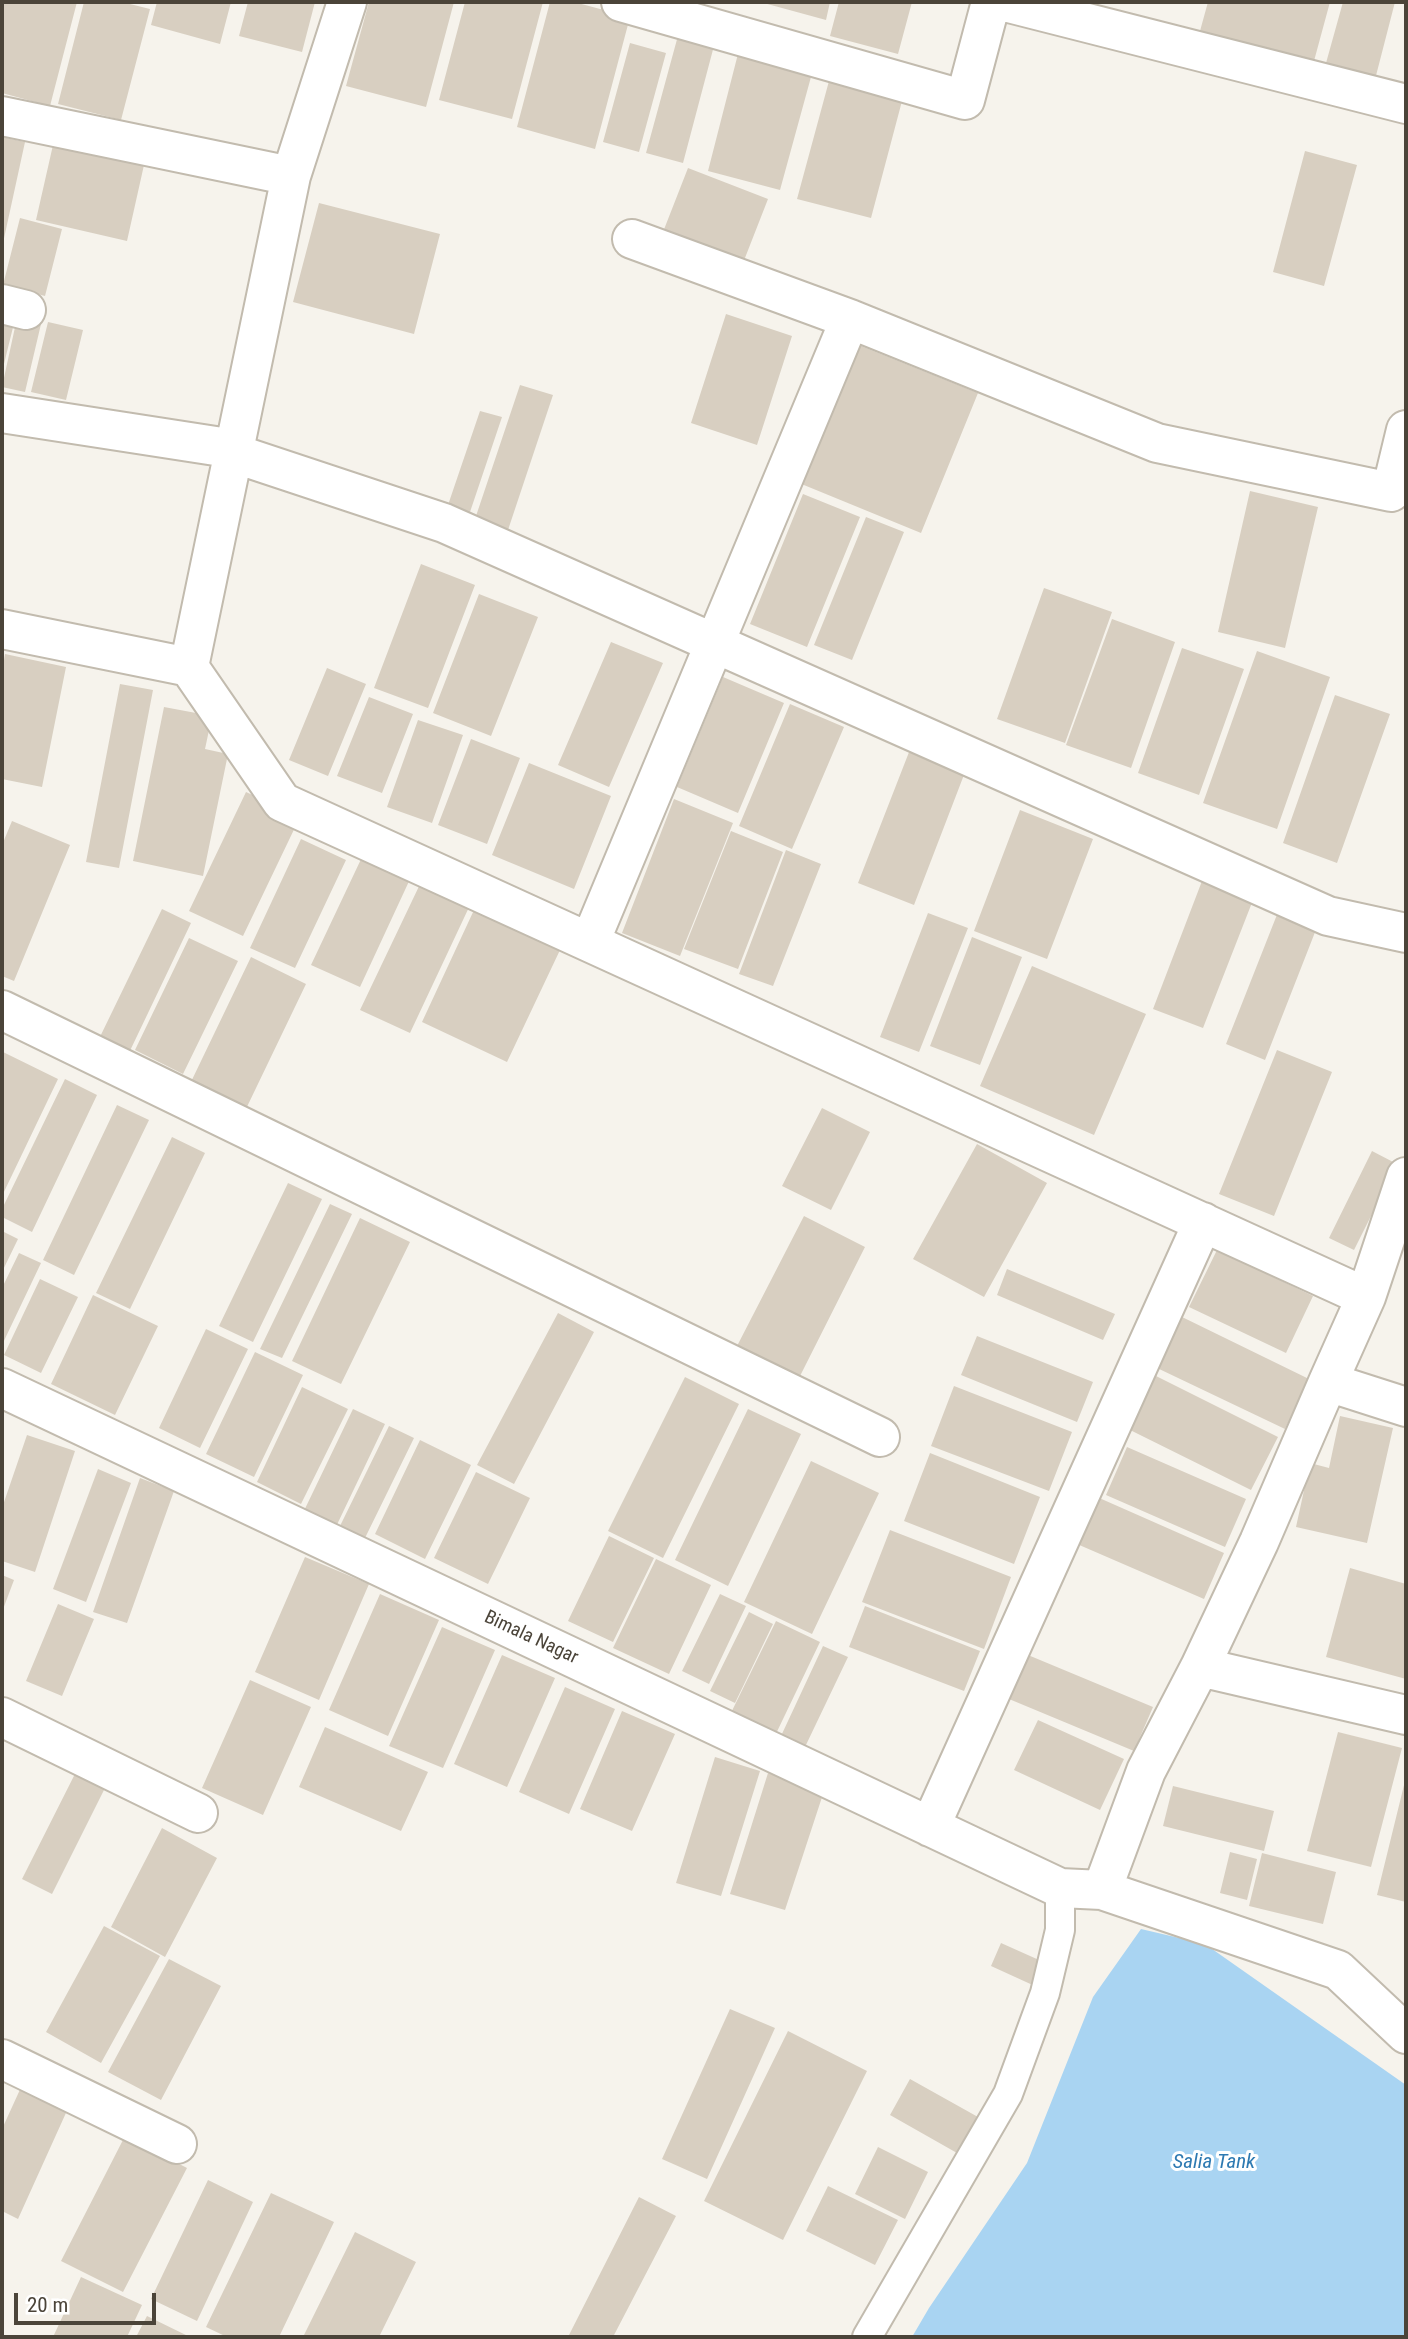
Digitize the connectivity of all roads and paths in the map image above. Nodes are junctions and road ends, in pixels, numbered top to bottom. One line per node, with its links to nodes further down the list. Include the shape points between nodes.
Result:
1 (347, 2): 7 (street)
2 (621, 2): 3 (street, via 965,100)
3 (991, 2)
4 (1005, 2): 5 (street)
5 (1406, 104)
6 (2, 116): 7 (street)
7 (291, 176): 12 (street)
8 (632, 239): 9 (street)
9 (850, 319): 11 (street, via 1157,443 1391,492); 14 (street)
10 (2, 413): 12 (street, via 222,447)
11 (1406, 430)
12 (233, 453): 14 (street, via 444,523); 15 (street)
13 (2, 629): 15 (street)
14 (714, 645): 16 (street, via 1328,916); 17 (street)
15 (189, 667): 17 (street, via 282,802)
16 (1406, 933)
17 (590, 942): 20 (street)
18 (2, 1010): 25 (street)
19 (1406, 1177): 21 (street)
20 (1203, 1222): 21 (street); 30 (street)
21 (1366, 1297): 22 (street)
22 (1328, 1382): 24 (street); 26 (street)
23 (2, 1388): 30 (street, Bimala Nagar)
24 (1406, 1407)
25 (880, 1437)
26 (1200, 1667): 27 (street); 32 (street, via 1146,1771)
27 (1406, 1715)
28 (2, 1717): 29 (street)
29 (198, 1812)
30 (930, 1827): 31 (street, Bimala Nagar)
31 (1060, 1888): 32 (street); 36 (lane, via 1060,1930 1045,1993 1009,2094)
32 (1102, 1890): 33 (street, via 1338,1970)
33 (1406, 2034)
34 (2, 2059): 35 (street)
35 (177, 2144)
36 (867, 2337)

